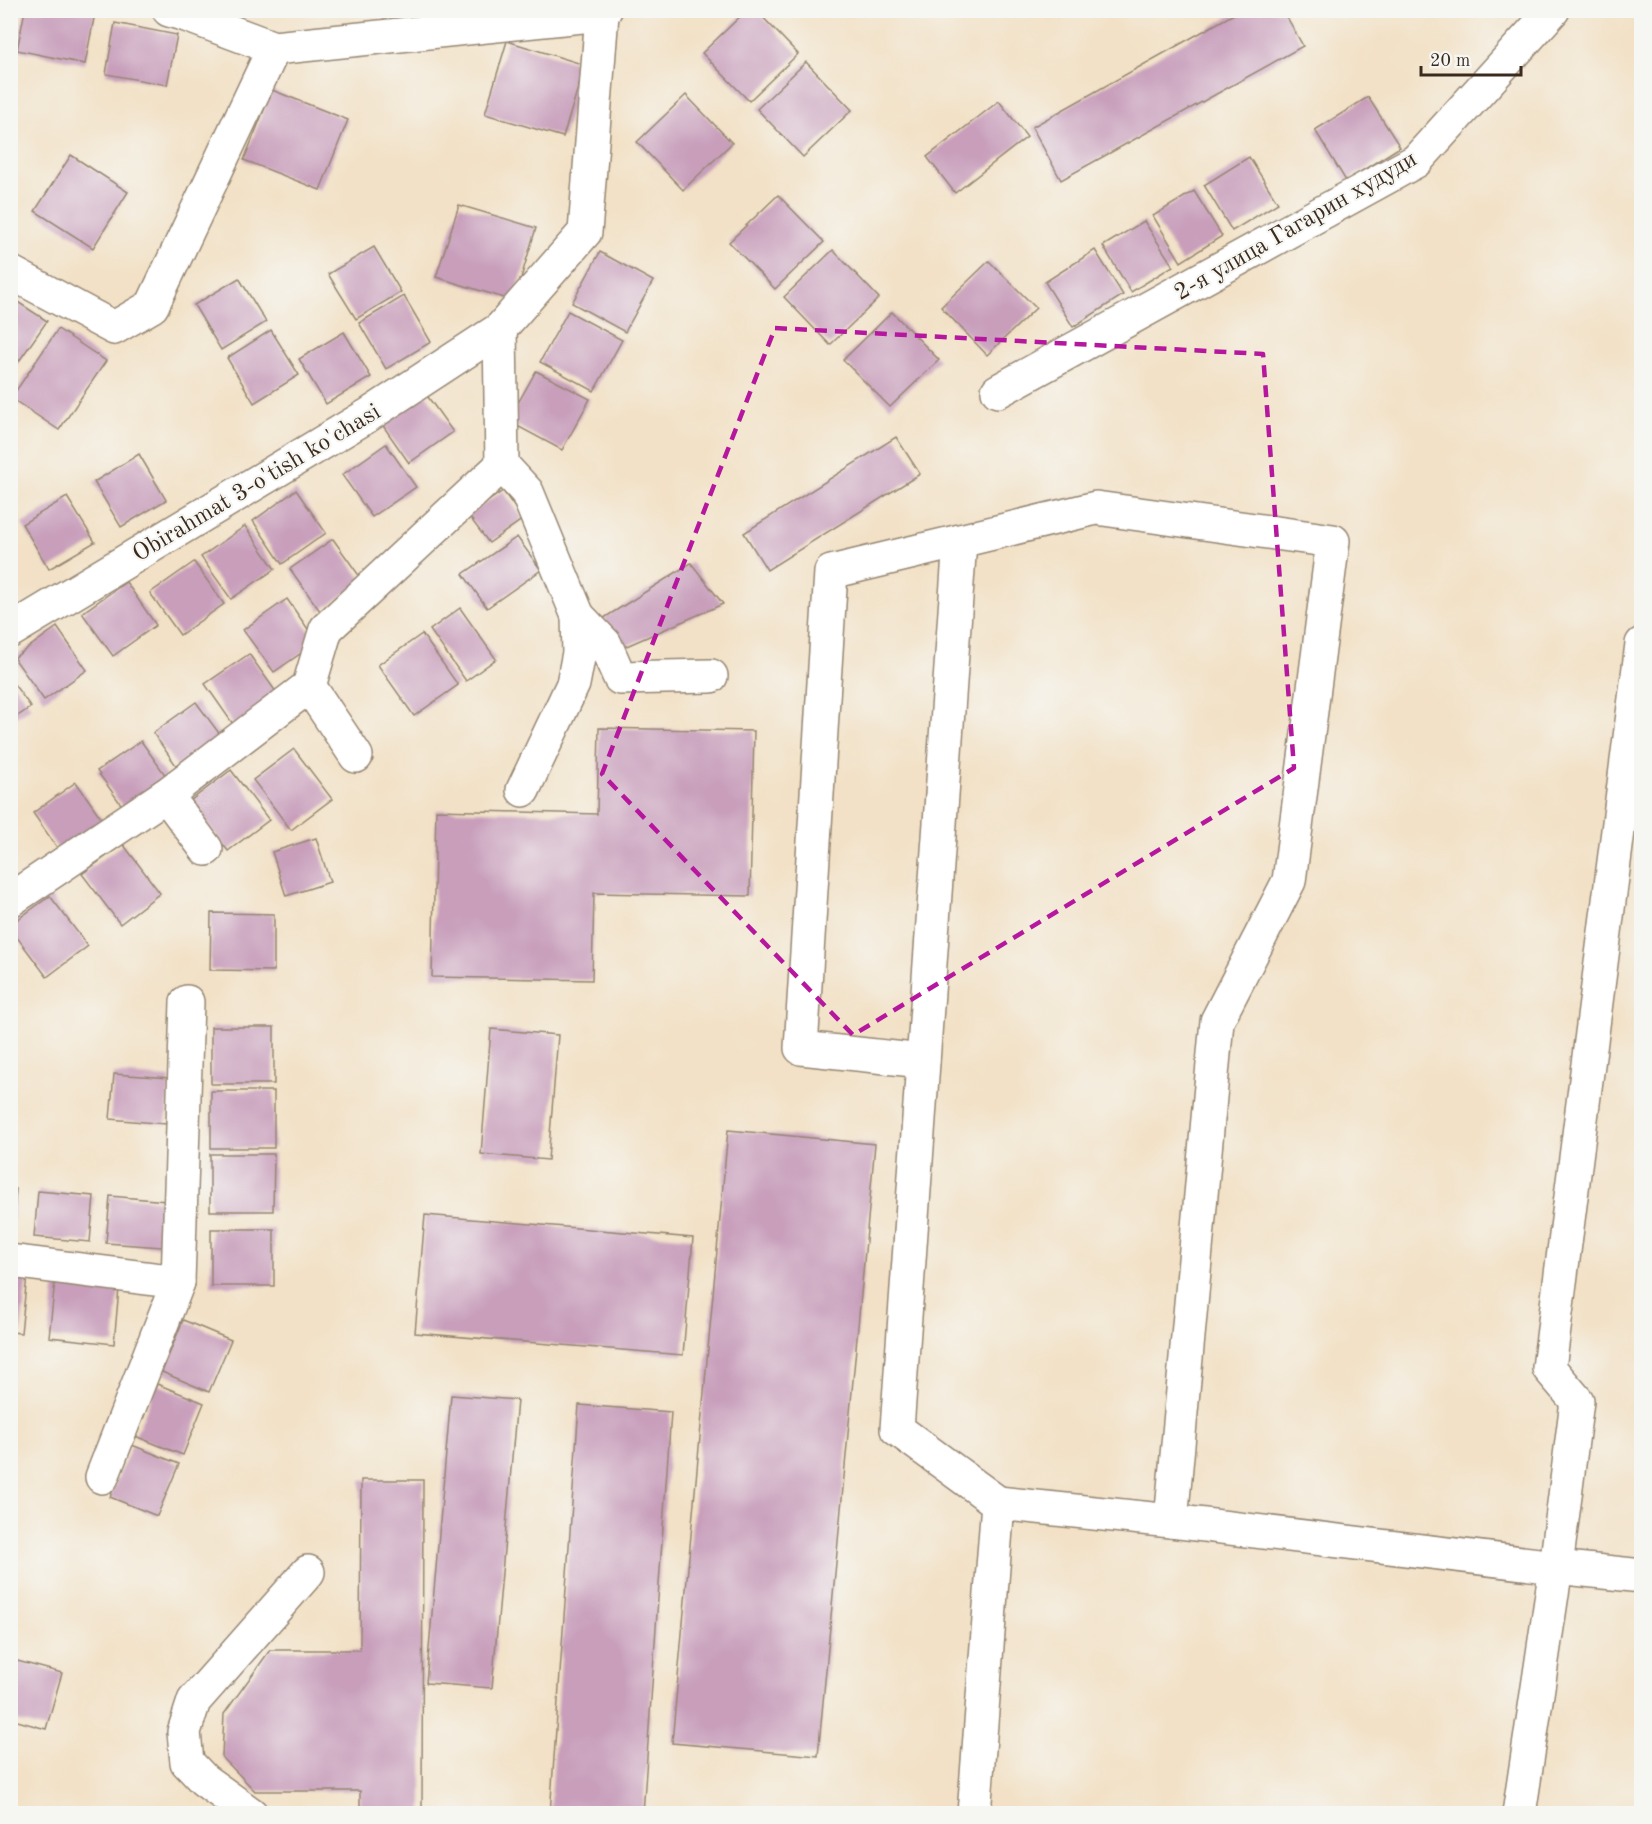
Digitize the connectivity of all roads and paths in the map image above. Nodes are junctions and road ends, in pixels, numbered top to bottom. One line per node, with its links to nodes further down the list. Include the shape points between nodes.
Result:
1 (170, 10): 4 (street)
2 (1553, 10): 7 (street, 2-я улица Гагарин худуди, via 1416,161)
3 (603, 12): 4 (street); 6 (street, Obirahmat 3-o'tish ko'chasi, via 585,232)
4 (274, 48): 5 (street, via 152,306 114,328)
5 (10, 273)
6 (500, 329): 8 (street); 11 (street, Obirahmat 3-o'tish ko'chasi, via 367,416)
7 (998, 391)
8 (502, 465): 10 (street, via 527,492); 14 (street, via 326,629)
9 (960, 541): 21 (street); 21 (street, via 831,572 801,1048); 26 (street, via 1096,508 1333,541 1289,881 1216,1021)
10 (578, 616): 13 (street, via 605,644 620,678); 16 (street, via 579,653 573,684)
11 (10, 632)
12 (1641, 644): 27 (street, via 1549,1368 1577,1401)
13 (711, 676)
14 (309, 686): 15 (street); 17 (street)
15 (356, 756)
16 (523, 790)
17 (166, 795): 18 (street); 19 (street)
18 (206, 849)
19 (10, 900)
20 (187, 1002): 23 (street)
21 (923, 1060): 25 (street, via 897,1429)
22 (10, 1261): 23 (street)
23 (178, 1282): 24 (street)
24 (102, 1477)
25 (998, 1503): 26 (street); 31 (street)
26 (1171, 1521): 27 (street)
27 (1556, 1567): 29 (street); 32 (street)
28 (308, 1572): 30 (street, via 194,1701 184,1732 187,1762 204,1780)
29 (1641, 1576)
30 (251, 1814)
31 (974, 1814)
32 (1519, 1814)

